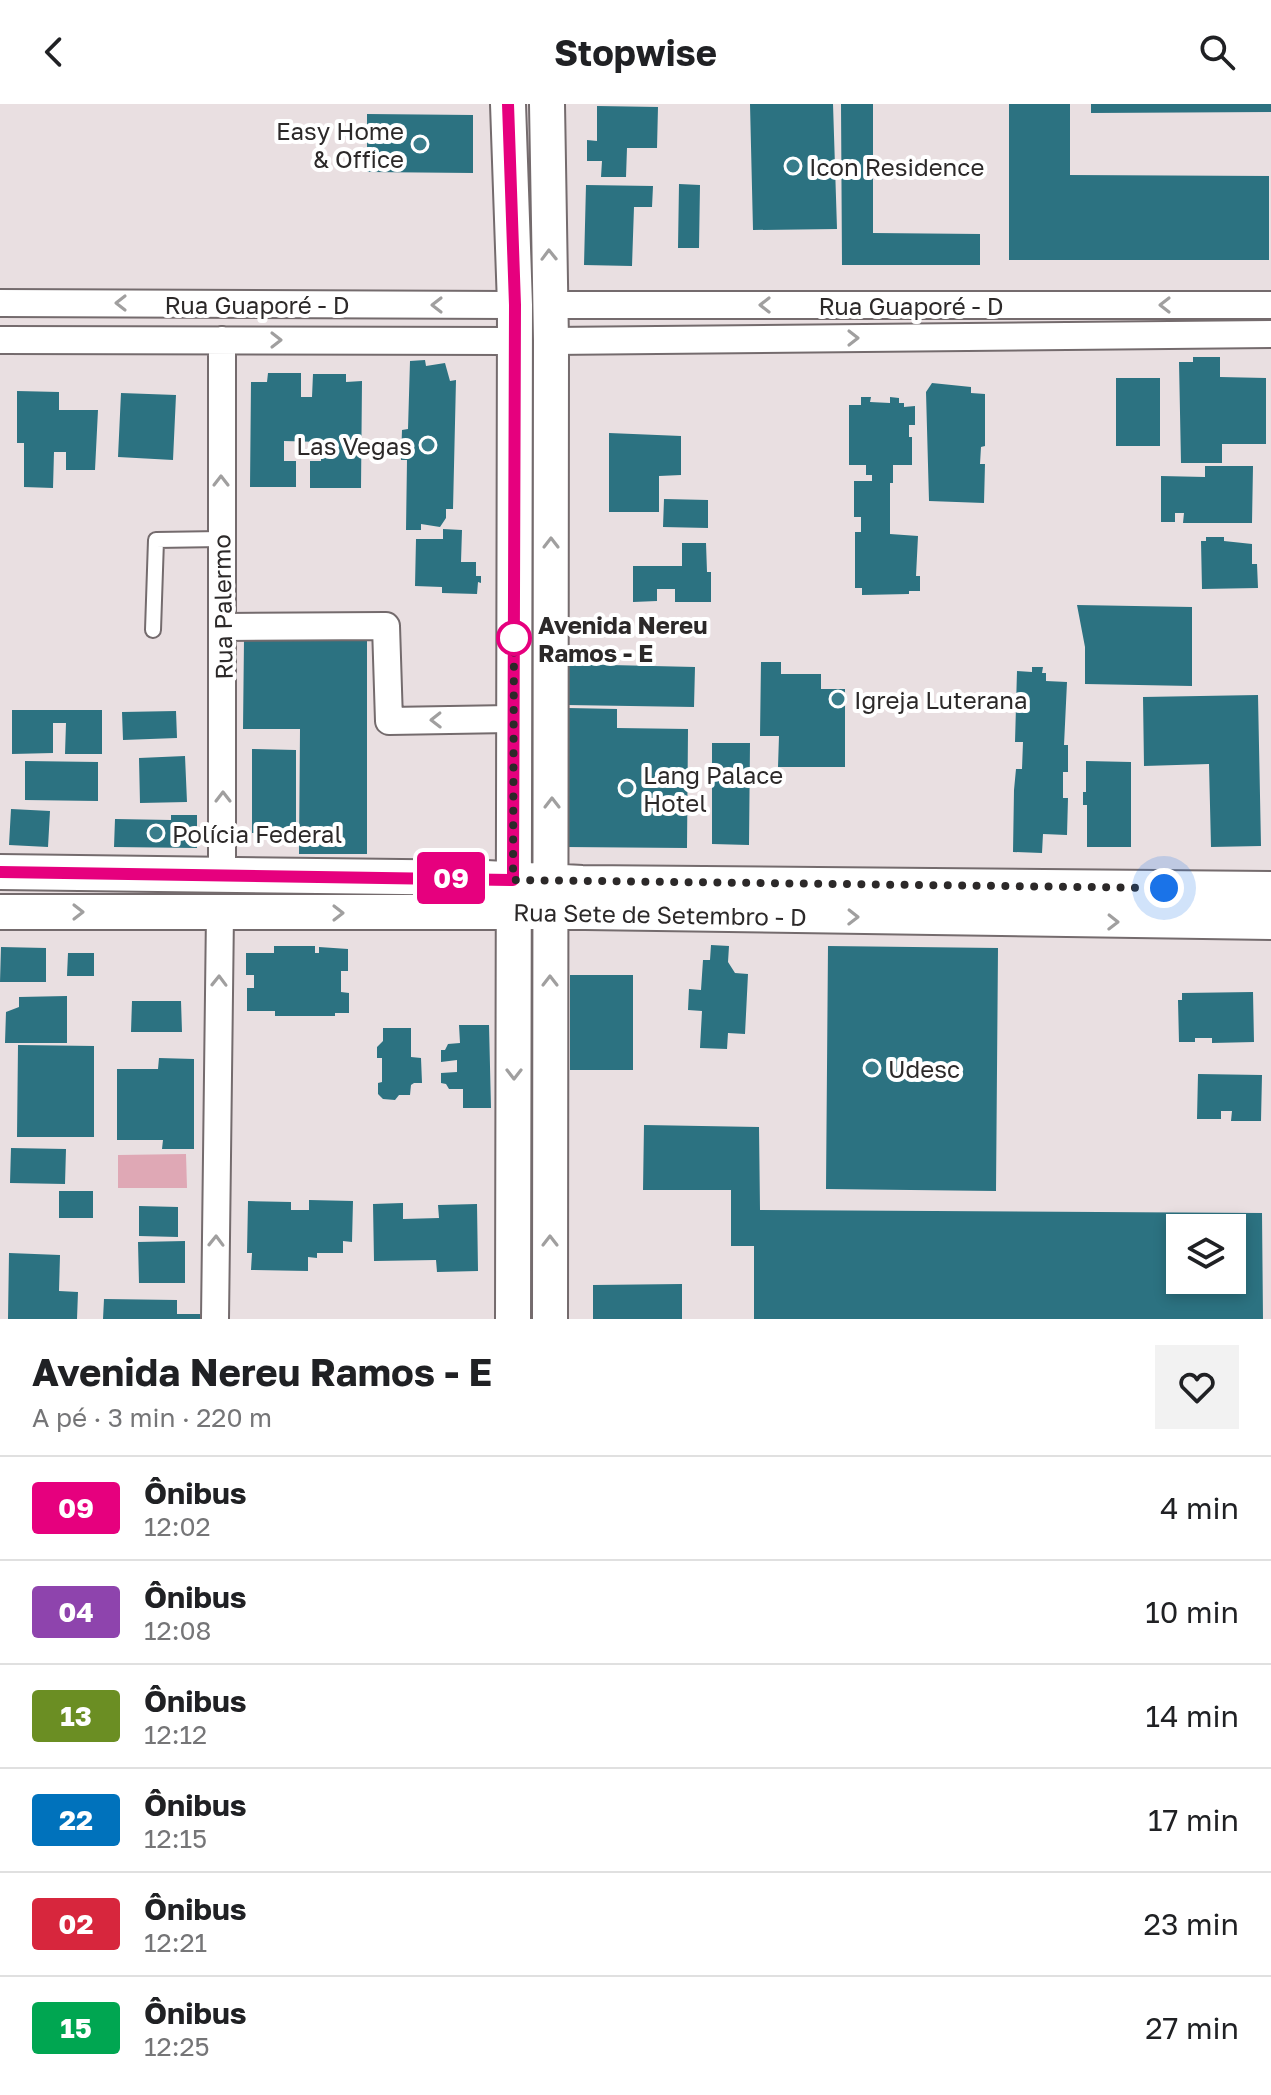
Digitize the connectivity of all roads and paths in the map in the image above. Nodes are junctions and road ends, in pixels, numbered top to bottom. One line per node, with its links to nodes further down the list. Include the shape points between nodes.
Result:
1 (508, 104): 5 (street)
2 (547, 104): 6 (street, one-way to 2)
3 (0, 303): 4 (street, Rua Guaporé - D, one-way to 3)
4 (403, 305): 5 (street, Rua Guaporé - D, one-way to 4); 15 (street)
5 (515, 305): 16 (street)
6 (550, 305): 7 (street, Rua Guaporé - D); 17 (street)
7 (637, 305): 8 (street, Rua Guaporé - D, one-way to 7); 14 (street)
8 (1216, 305): 9 (street, Rua Guaporé - D); 11 (street)
9 (1271, 305)
10 (1271, 334): 11 (street, Rua Guaporé - D)
11 (1216, 335): 14 (street, Rua Guaporé - D, one-way to 11)
12 (0, 340): 13 (street, Rua Guaporé - D)
13 (222, 340): 15 (street, Rua Guaporé - D, one-way to 15); 18 (street, Rua Palermo, one-way to 13)
14 (637, 340): 17 (street, Rua Guaporé - D)
15 (403, 341): 16 (street, Rua Guaporé - D)
16 (515, 341): 21 (street)
17 (551, 341): 26 (street, one-way to 17)
18 (221, 539): 19 (street, Rua Palermo); 20 (lane, via 156,540)
19 (224, 627): 21 (street, one-way to 19, via 389,721 386,626); 23 (street, Rua Palermo, one-way to 19)
20 (153, 630)
21 (514, 719): 25 (street)
22 (0, 872): 23 (street, Rua Sete de Setembro - D)
23 (222, 875): 25 (street, Rua Sete de Setembro - D)
24 (1271, 889): 26 (street, Rua Sete de Setembro - D)
25 (514, 896): 26 (street, Rua Sete de Setembro - D); 28 (street, Rua Sete de Setembro - D, one-way to 25); 31 (street, one-way to 31)
26 (551, 897): 29 (street, Rua Sete de Setembro - D, one-way to 29); 32 (street, one-way to 26)
27 (0, 912): 28 (street, Rua Sete de Setembro - D, one-way to 28)
28 (220, 913): 30 (street, one-way to 28)
29 (1271, 922)
30 (215, 1319)
31 (513, 1319)
32 (550, 1319)

